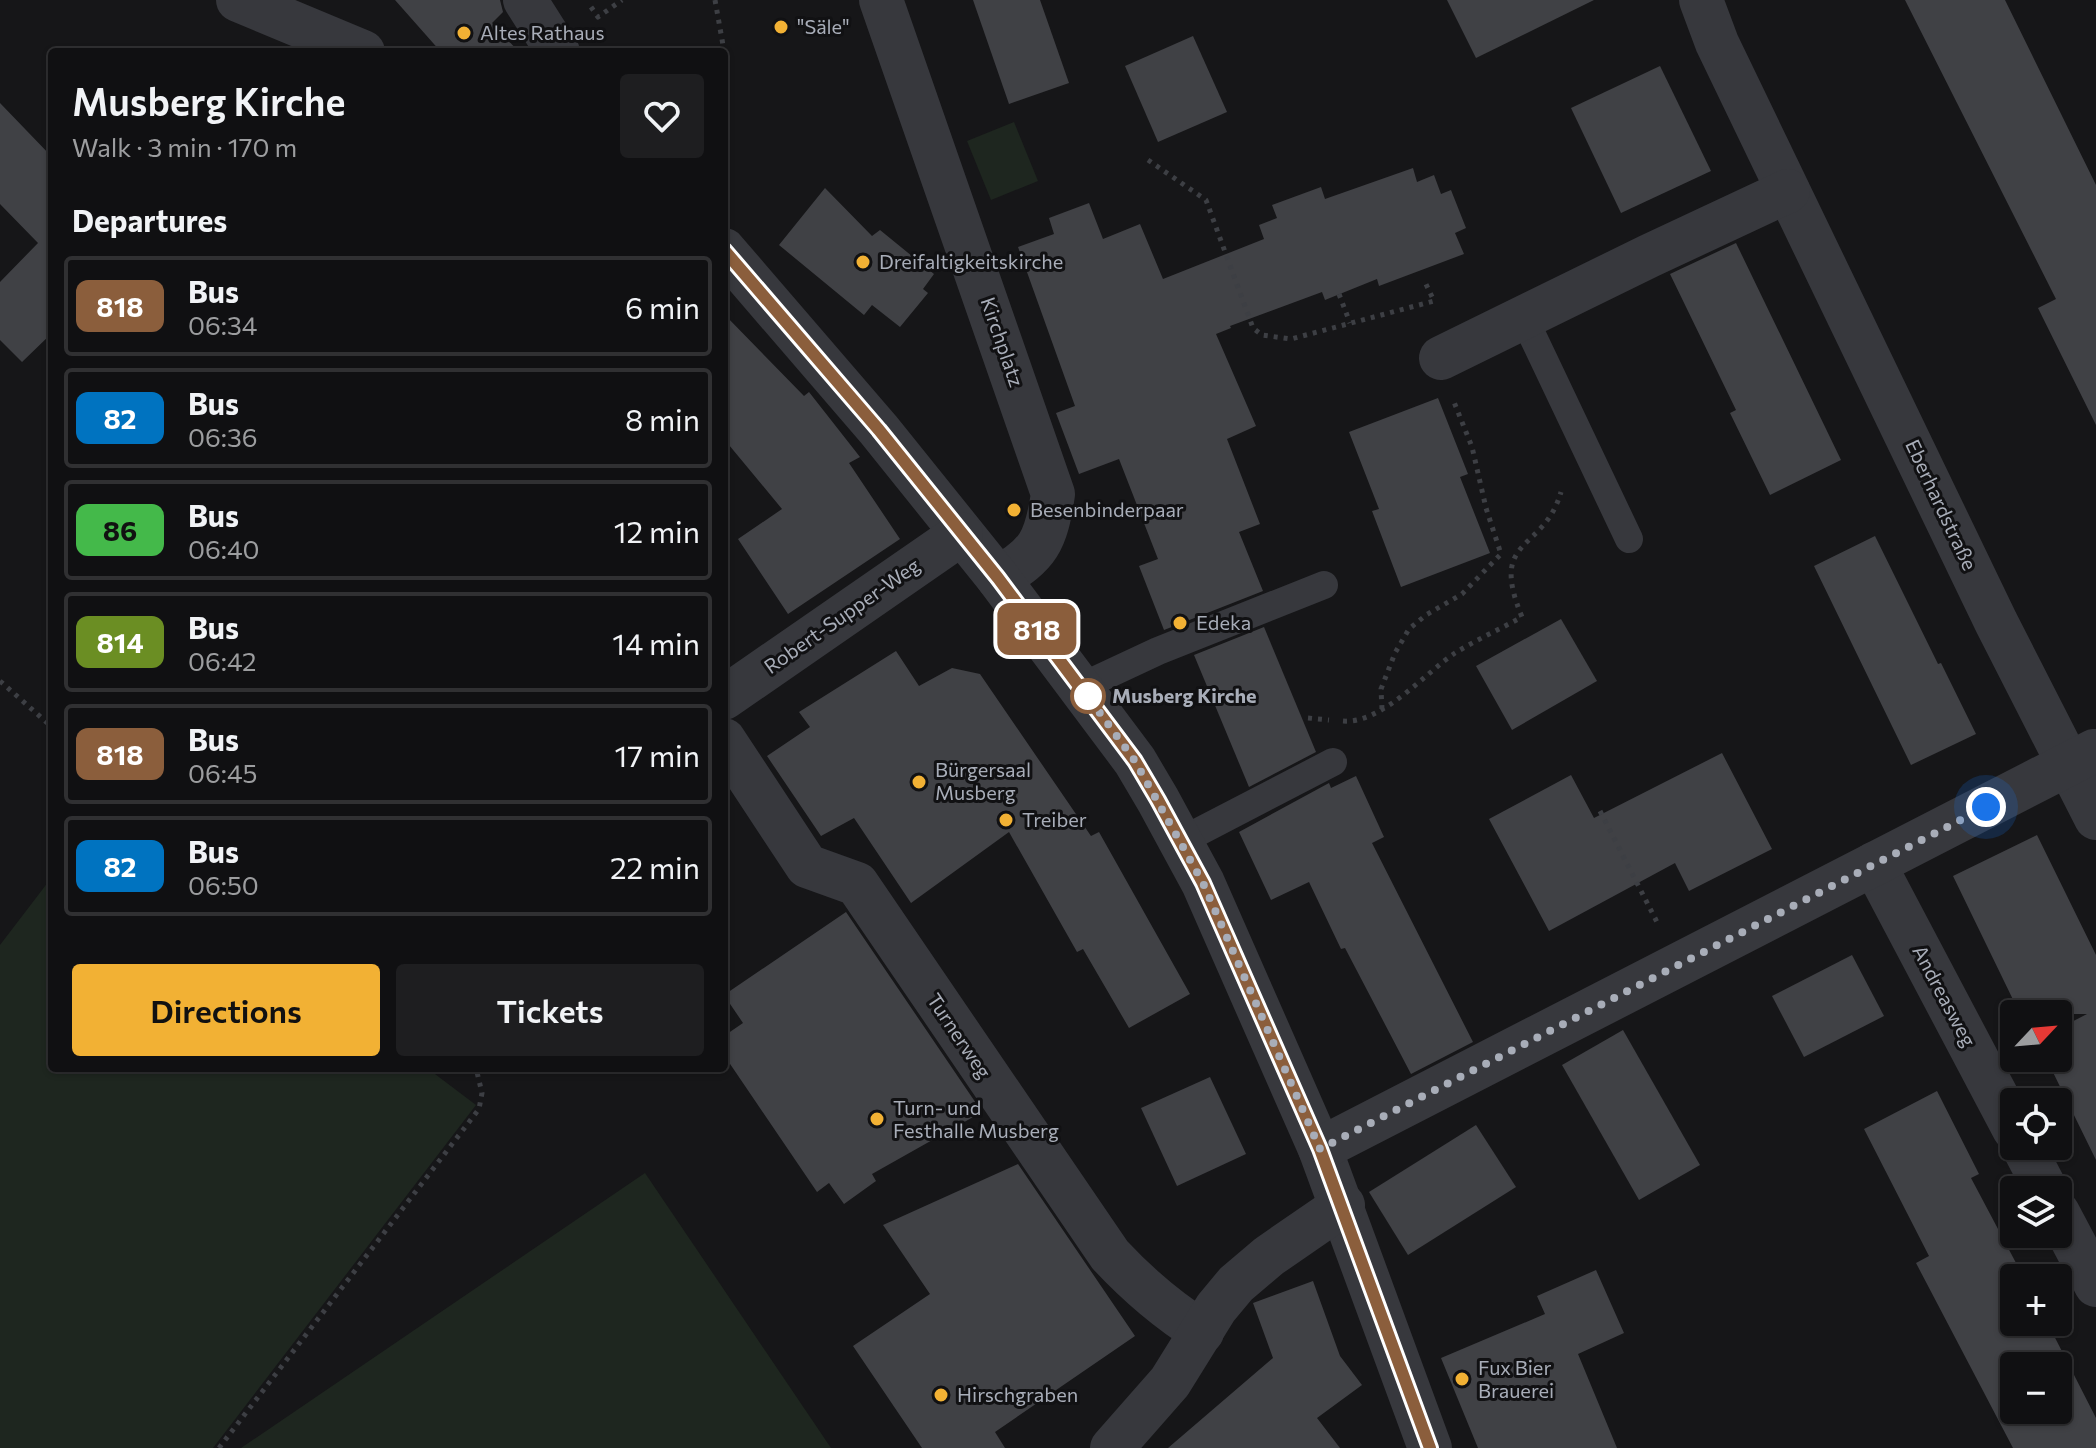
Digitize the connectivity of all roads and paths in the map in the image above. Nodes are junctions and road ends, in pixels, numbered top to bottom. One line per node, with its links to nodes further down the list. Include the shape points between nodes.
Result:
1 (238, 0): 9 (street)
2 (525, 0): 10 (street)
3 (585, 0): 4 (path, via 598,17)
4 (622, 0)
5 (715, 0): 8 (path)
6 (881, 0): 22 (street, Kirchplatz, via 1053,494 1041,541 1026,562)
7 (1701, 0): 12 (street, Eberhardstraße)
8 (723, 45)
9 (353, 48)
10 (555, 48)
11 (1148, 160): 17 (path, via 1206,200 1253,328 1262,335 1291,339)
12 (1788, 191): 16 (street); 31 (street, Eberhardstraße, via 1996,622)
13 (728, 255): 20 (street)
14 (1424, 280): 17 (path, via 1434,301)
15 (1339, 294): 17 (path)
16 (1524, 318): 18 (street); 19 (lane)
17 (1350, 323)
18 (1441, 358): 27 (path, via 1501,554 1462,594 1409,629 1381,689)
19 (1584, 445): 21 (lane); 27 (path, via 1557,507 1510,567 1511,591 1522,617 1455,654)
20 (961, 534): 22 (street); 26 (street, Robert-Supper-Weg)
21 (1629, 539)
22 (998, 578): 25 (street)
23 (1324, 585): 25 (lane)
24 (0, 681): 29 (path)
25 (1081, 687): 35 (street, via 1135,761)
26 (728, 695)
27 (1383, 710): 28 (path, via 1349,722)
28 (1308, 718)
29 (48, 723)
30 (728, 746): 44 (street, Turnerweg, via 807,866 857,884 1110,1255 1169,1311)
31 (2083, 757): 34 (street, Eberhardstraße); 36 (street)
32 (1333, 762): 35 (lane)
33 (1600, 811): 37 (path)
34 (2096, 818)
35 (1181, 841): 40 (street)
36 (1874, 864): 37 (street); 39 (street, Andreasweg)
37 (1679, 964): 40 (street)
38 (477, 1072): 45 (path, via 479,1109)
39 (2000, 1102)
40 (1320, 1149): 41 (street)
41 (1343, 1205): 44 (street, via 1236,1284); 47 (street)
42 (2072, 1240): 43 (street)
43 (2096, 1285)
44 (1202, 1332): 46 (street, via 1170,1382)
45 (219, 1448)
46 (1112, 1448)
47 (1430, 1448)

